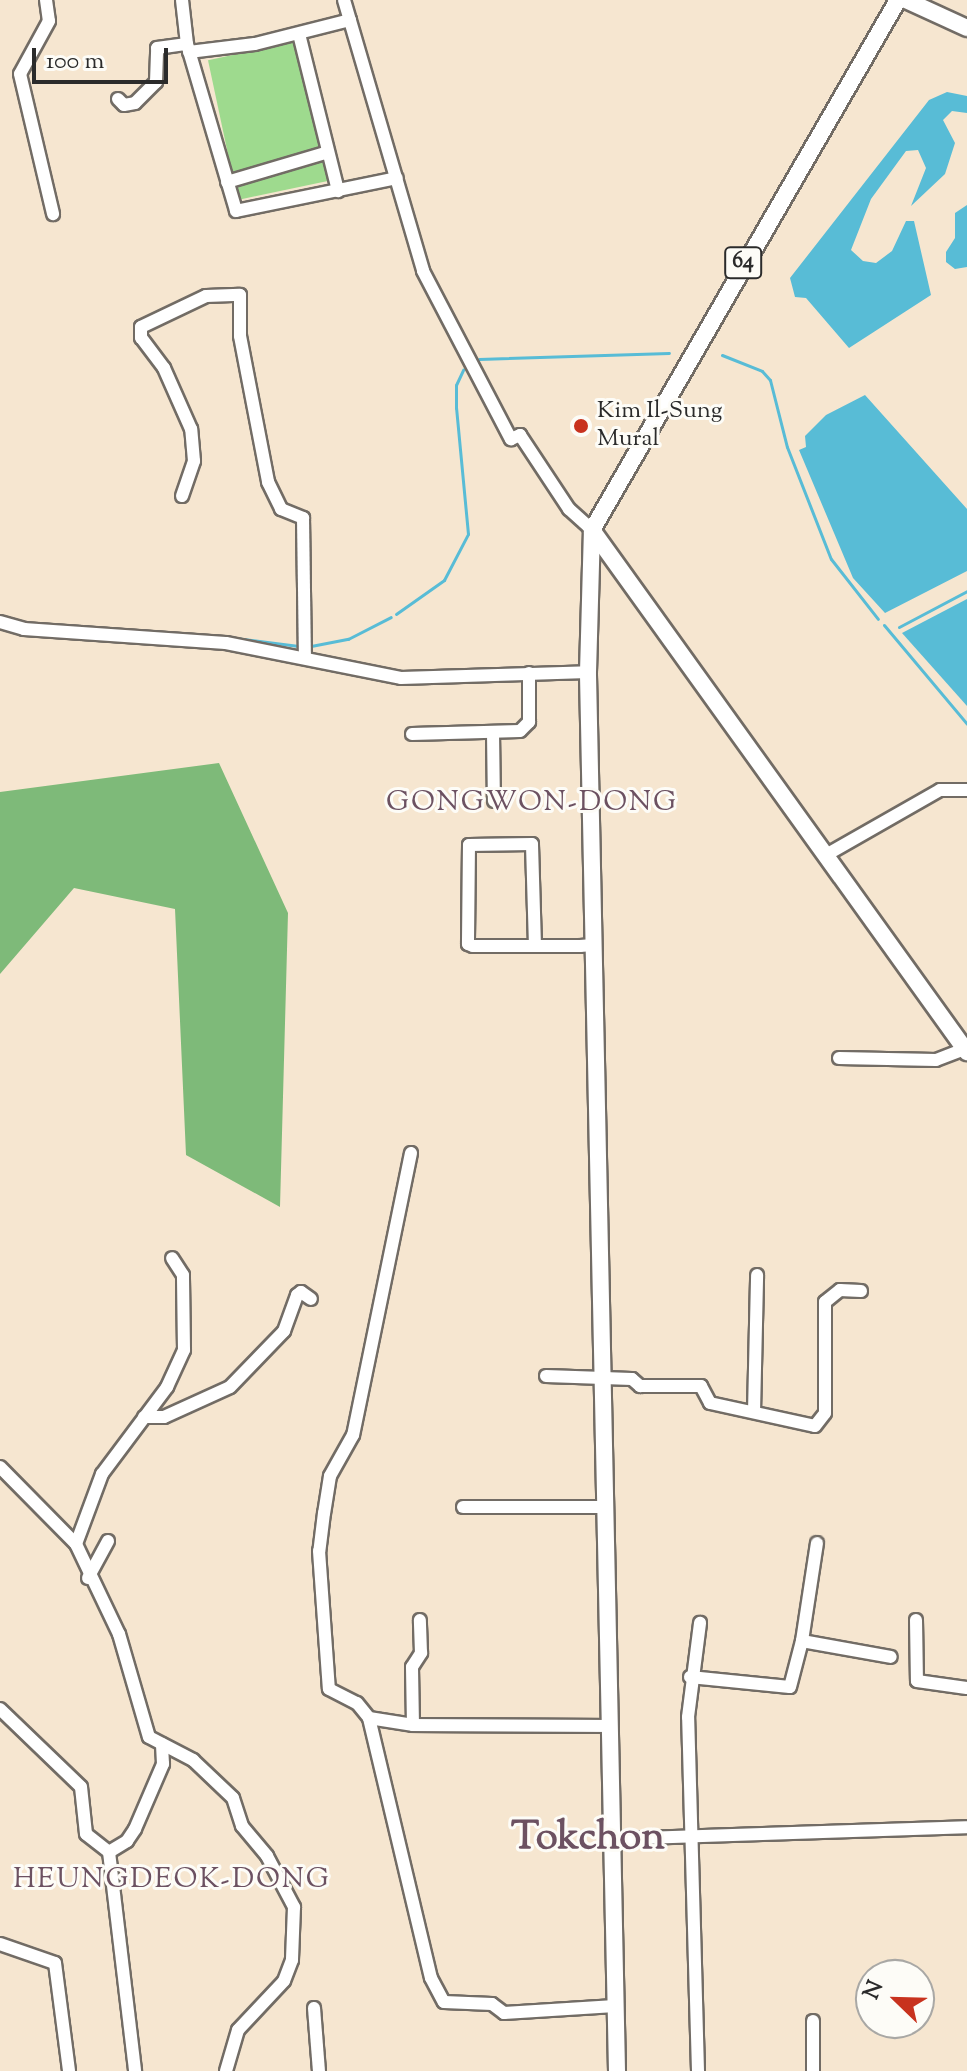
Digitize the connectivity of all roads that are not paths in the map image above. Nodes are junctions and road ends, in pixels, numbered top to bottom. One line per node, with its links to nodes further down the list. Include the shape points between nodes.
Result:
1 (46, 0): 15 (street, via 49,21 20,74)
2 (182, 0): 9 (street)
3 (344, 0): 6 (street)
4 (898, 0): 17 (main road, 64)
5 (906, 0): 7 (main road)
6 (350, 20): 8 (street); 12 (street)
7 (967, 28)
8 (299, 34): 9 (street); 11 (street)
9 (188, 48): 10 (street, via 157,48 156,82 135,103 124,105); 13 (street)
10 (118, 99)
11 (328, 152): 13 (street); 14 (street)
12 (397, 178): 14 (street); 17 (street, via 423,271 511,439 520,435 569,509)
13 (227, 182): 14 (street, via 236,211 243,212)
14 (338, 191)
15 (53, 214)
16 (182, 496): 19 (street, via 194,461 191,429 164,368 141,338 141,327 206,296 240,295 240,336 268,482 281,509 303,518)
17 (592, 530): 20 (main road); 26 (main road)
18 (0, 622): 19 (street, via 226,643)
19 (305, 658): 21 (street, via 401,678)
20 (588, 672): 21 (street); 27 (main road)
21 (529, 673): 22 (street, via 529,722 520,731)
22 (493, 733): 23 (street); 25 (street)
23 (412, 734)
24 (967, 790): 26 (street, via 940,790)
25 (494, 801)
26 (826, 855): 29 (main road)
27 (593, 945): 28 (street); 37 (main road)
28 (535, 946): 28 (street, via 468,944 469,845 532,844)
29 (966, 1050): 30 (street, via 936,1060)
30 (839, 1058)
31 (411, 1153): 55 (street, via 353,1435 330,1476 319,1551 329,1689 357,1703)
32 (172, 1258): 39 (street, via 183,1275 184,1350 167,1387)
33 (757, 1275): 38 (street)
34 (861, 1291): 38 (street, via 840,1290 825,1302 821,1424)
35 (311, 1299): 39 (street, via 297,1295 284,1331 230,1387 164,1417)
36 (546, 1376): 37 (street)
37 (602, 1380): 38 (street, via 701,1386 710,1403); 42 (main road)
38 (754, 1412)
39 (144, 1417): 45 (street, via 102,1474)
40 (0, 1467): 45 (street)
41 (463, 1507): 42 (street)
42 (605, 1507): 57 (main road)
43 (108, 1541): 46 (street)
44 (817, 1543): 50 (street)
45 (76, 1544): 46 (street)
46 (88, 1578): 58 (street, via 119,1634 149,1737)
47 (420, 1620): 56 (street, via 421,1653 412,1667)
48 (916, 1620): 53 (street, via 917,1681)
49 (700, 1623): 52 (street)
50 (802, 1641): 51 (street); 52 (street, via 794,1682 784,1690)
51 (891, 1657)
52 (690, 1677): 60 (street)
53 (967, 1688)
54 (0, 1709): 62 (street, via 81,1787 86,1834)
55 (369, 1718): 56 (street); 64 (street, via 431,1978 444,2002 492,2004 504,2013)
56 (413, 1725): 57 (street)
57 (609, 1726): 61 (main road)
58 (162, 1744): 62 (street, via 163,1764 135,1829); 69 (street, via 193,1760 233,1798 242,1826 267,1856 294,1907 292,1960 284,1981 238,2030)
59 (967, 1827): 60 (street)
60 (693, 1836): 61 (street); 72 (street)
61 (611, 1839): 64 (main road)
62 (109, 1852): 68 (street)
63 (0, 1944): 67 (street, via 55,1963)
64 (615, 2006): 71 (main road)
65 (314, 2008): 70 (street)
66 (813, 2021): 73 (street)
67 (69, 2071)
68 (135, 2071)
69 (226, 2071)
70 (319, 2071)
71 (617, 2071)
72 (698, 2071)
73 (813, 2071)

